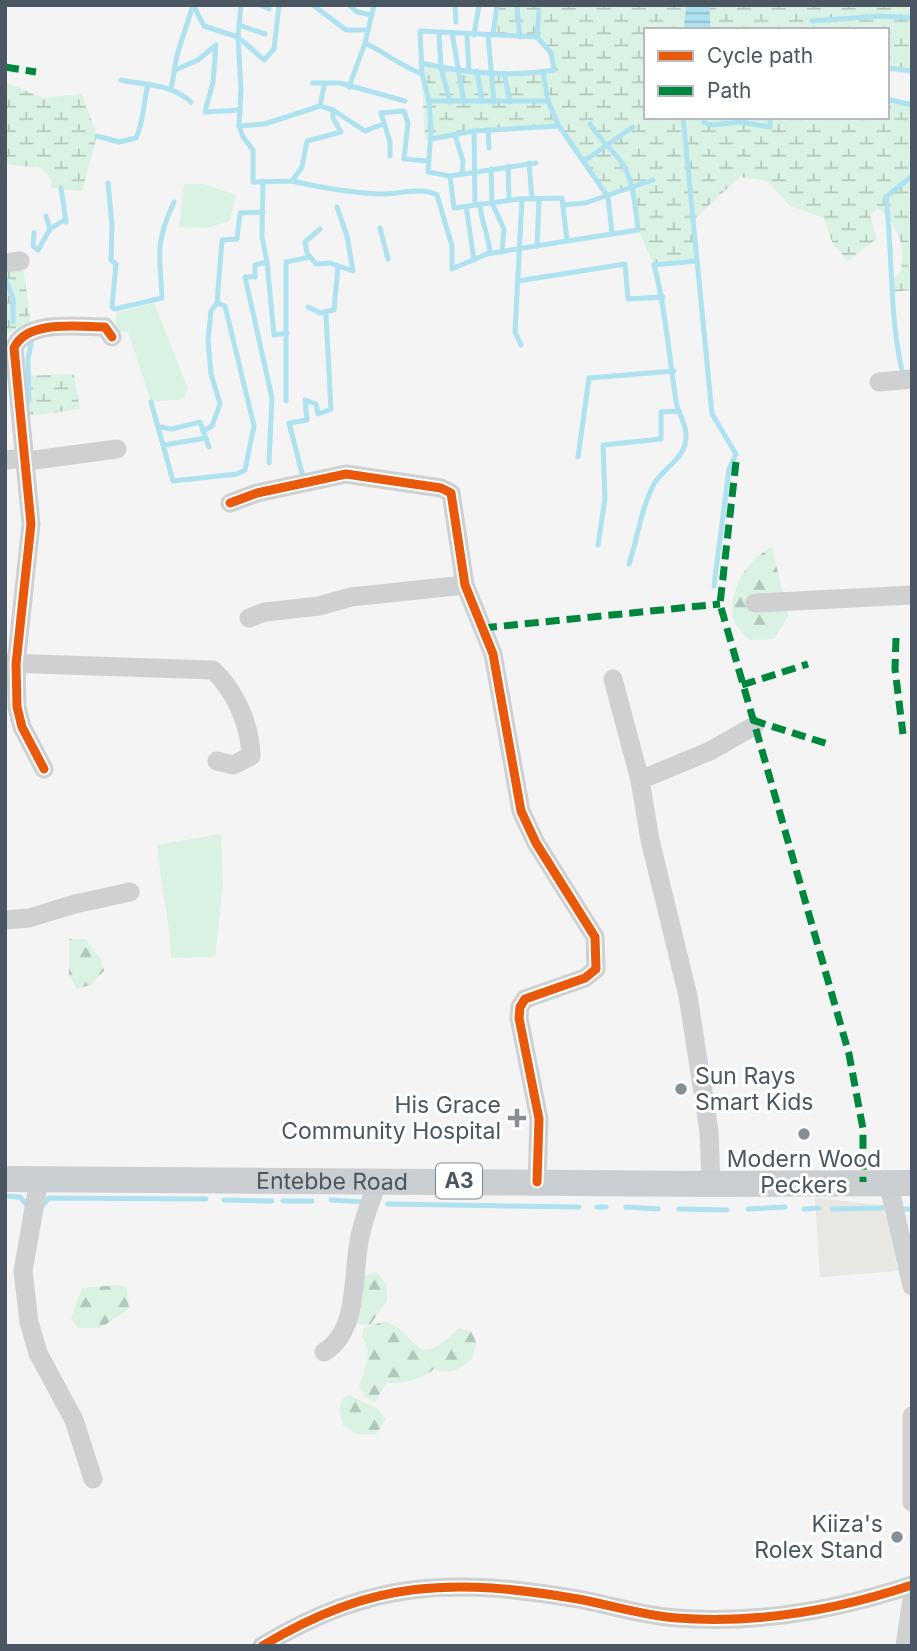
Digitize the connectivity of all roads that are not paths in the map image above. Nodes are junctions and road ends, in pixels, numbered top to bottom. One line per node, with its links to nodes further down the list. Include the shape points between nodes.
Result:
1 (111, 337): 5 (street, via 106,327 71,327 27,332 18,340 14,348)
2 (912, 379): 3 (street)
3 (879, 382)
4 (117, 449): 5 (street)
5 (27, 459): 6 (street); 12 (street, via 30,524)
6 (5, 460)
7 (230, 503): 8 (street, via 346,474 441,488 451,493 454,505)
8 (464, 585): 11 (street, via 351,597); 23 (street, via 493,654 521,811 553,871 585,917 598,957 596,969 585,978 525,999 520,1007 539,1119)
9 (912, 595): 10 (street)
10 (755, 603)
11 (249, 618)
12 (11, 664): 15 (street, via 213,670 239,705 251,744 251,756 233,765); 16 (street, via 22,727)
13 (613, 679): 17 (street)
14 (754, 726): 17 (street, via 710,751)
15 (217, 761)
16 (44, 769)
17 (640, 780): 25 (street, via 699,1058)
18 (130, 892): 19 (street)
19 (5, 920)
20 (5, 1179): 21 (main road, Entebbe Road / A3)
21 (39, 1180): 22 (main road, Entebbe Road / A3); 29 (street, via 23,1271 29,1322 38,1353 74,1420)
22 (378, 1181): 23 (main road, Entebbe Road / A3); 27 (street, via 361,1231 344,1331 335,1346)
23 (537, 1182): 25 (main road, Entebbe Road / A3)
24 (900, 1182): 25 (main road, Entebbe Road / A3); 26 (street)
25 (711, 1184)
26 (912, 1286)
27 (324, 1352)
28 (912, 1416): 30 (street)
29 (93, 1479)
30 (912, 1502)
31 (912, 1585): 33 (street, via 842,1605 777,1616 677,1618 499,1588 419,1587 331,1610)
32 (912, 1599): 34 (street)
33 (262, 1646)
34 (905, 1646)

